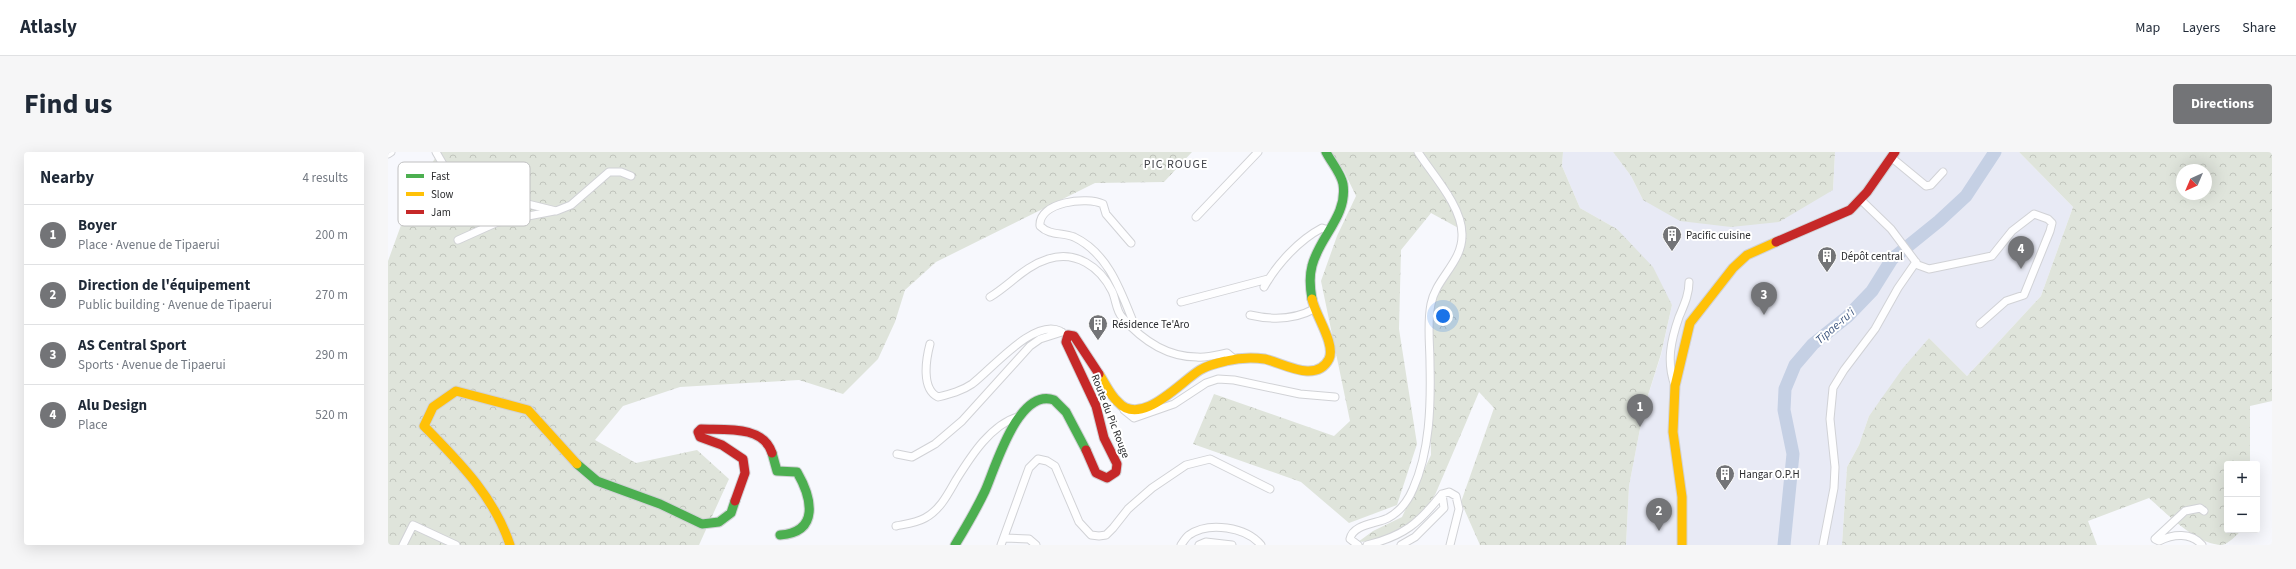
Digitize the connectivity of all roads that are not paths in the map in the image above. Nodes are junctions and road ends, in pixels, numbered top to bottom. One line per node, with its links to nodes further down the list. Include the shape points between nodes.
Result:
1 (391, 152): 6 (street)
2 (436, 152): 8 (street)
3 (1258, 152): 15 (street)
4 (1326, 152): 17 (street, Route du Pic Rouge, via 1342,183 1344,198)
5 (1418, 152): 54 (street, via 1436,176 1454,208 1461,224 1462,242 1452,265 1438,284 1431,303 1428,322 1430,410 1420,471 1406,502 1398,510 1388,518 1357,529 1351,534 1350,539)
6 (388, 154)
7 (1894, 155): 9 (street, via 1926,186 1931,185); 11 (street)
8 (442, 162)
9 (1943, 172)
10 (631, 176): 13 (street, via 621,172 609,172 571,205)
11 (1860, 199): 20 (street); 33 (street, via 1850,210 1747,255 1733,268 1690,323)
12 (530, 204): 13 (street)
13 (556, 210): 14 (street)
14 (530, 215)
15 (1196, 217)
16 (489, 226): 18 (street)
17 (1329, 230): 21 (street, via 1322,228 1316,231 1288,256); 26 (street, Route du Pic Rouge, via 1312,262 1310,287)
18 (458, 240)
19 (1131, 243): 29 (street, via 1106,214 1103,204 1098,201 1077,200 1064,203 1049,210 1040,218 1040,226 1044,230 1074,238 1098,254 1118,284)
20 (1914, 259): 28 (street, via 1929,269 1986,258 1992,256 2012,231 2034,214 2048,219 2052,223 2050,232 2024,295 2006,301); 59 (street, via 1876,329 1833,388 1830,419 1835,466 1834,488)
21 (1268, 279): 23 (street); 25 (street)
22 (1688, 282): 33 (street, via 1689,292 1674,331 1670,352 1670,369)
23 (1264, 287)
24 (990, 296): 29 (street, via 1013,278 1045,260 1064,256 1086,261 1100,274 1113,292 1120,316)
25 (1182, 302)
26 (1314, 309): 27 (street, via 1304,315 1279,318); 32 (street, Route du Pic Rouge, via 1330,349 1325,364 1318,369 1297,370 1264,359)
27 (1250, 315)
28 (1980, 324)
29 (1137, 331): 32 (street, via 1146,341 1165,351 1196,358 1227,354)
30 (1065, 334): 31 (street, via 1056,329 1044,329 1028,337 972,384 956,393 938,398 930,390 926,371); 35 (street, Route du Pic Rouge, via 1074,336); 36 (street, Route du Pic Rouge, via 1066,342 1096,406 1104,438 1117,464 1116,472 1107,478 1096,473 1073,424 1055,400 1043,400 1029,407); 37 (street, via 1040,338 1030,346 962,421 935,444 912,457)
31 (930, 344)
32 (1233, 358): 35 (street, Route du Pic Rouge, via 1202,368 1155,404 1131,412)
33 (1675, 386): 58 (street, via 1673,432 1684,518)
34 (1335, 397): 35 (street, via 1300,394 1218,379 1206,383 1174,404 1144,416 1134,418)
35 (1124, 410)
36 (1020, 416): 41 (street, via 1007,420 970,457 937,509 915,523); 47 (street, Route du Pic Rouge, via 1000,451 989,482)
37 (896, 454)
38 (1270, 489): 43 (street, via 1210,459 1186,465 1152,488 1128,509 1109,532 1099,536 1091,535 1078,522 1055,466 1038,459 1029,468)
39 (1442, 494): 55 (street, via 1413,527 1397,536); 56 (street, via 1444,508 1415,537); 57 (street, via 1453,493 1459,502)
40 (2204, 511): 60 (street, via 2200,508 2185,511 2155,539 2159,541 2166,537 2184,536 2193,538)
41 (896, 526)
42 (780, 535): 46 (street, via 797,535 804,529 809,520 807,492 797,472 777,471 767,442 756,436 746,432 701,429 698,432 700,437 722,445 743,459 745,474 731,513 720,522 702,524 660,504 597,481 584,471 528,410 456,392 433,407 424,426 469,473 505,526)
43 (1005, 538): 48 (street); 49 (street, via 1029,538)
44 (403, 545): 45 (street, via 413,525)
45 (456, 545)
46 (510, 545)
47 (955, 545)
48 (1001, 545)
49 (1036, 545)
50 (1181, 545): 53 (street, via 1188,535 1202,529 1232,528 1249,534)
51 (1200, 545): 52 (street, via 1206,542)
52 (1232, 545)
53 (1261, 545)
54 (1358, 545)
55 (1367, 545)
56 (1401, 545)
57 (1450, 545)
58 (1682, 545)
59 (1823, 545)
60 (2202, 545)

